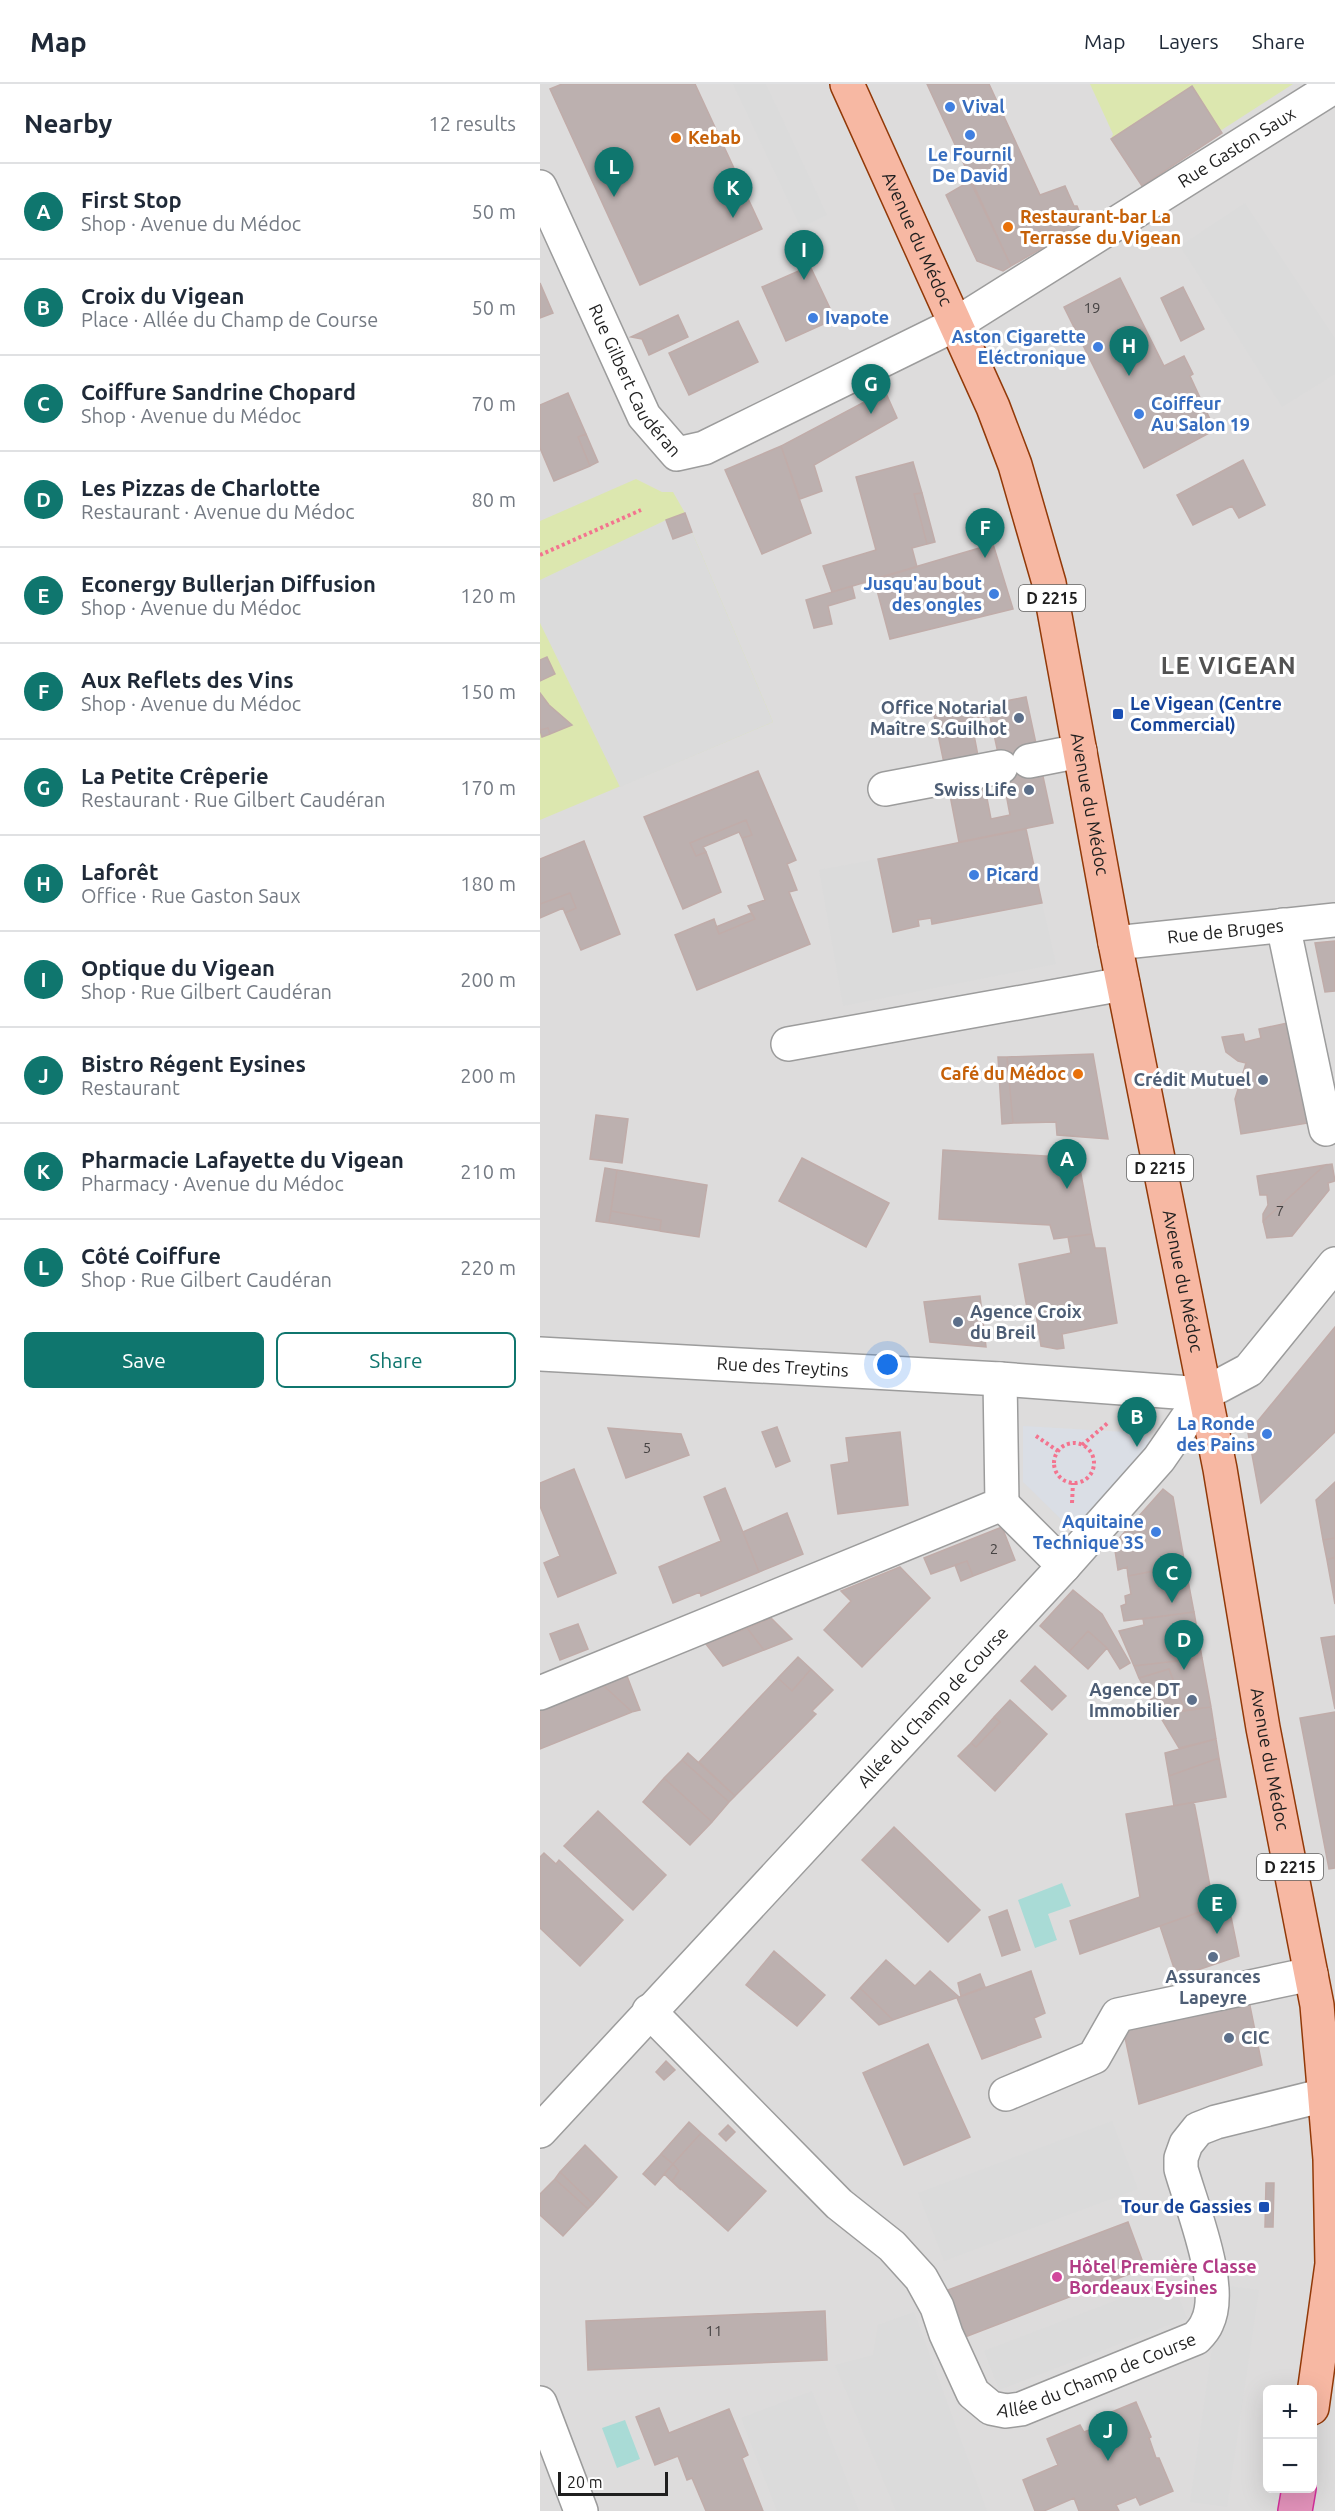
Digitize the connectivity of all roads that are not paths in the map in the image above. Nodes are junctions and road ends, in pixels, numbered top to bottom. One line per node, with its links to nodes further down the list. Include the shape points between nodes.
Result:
1 (847, 84): 4 (main road, Avenue du Médoc / D 2215)
2 (1335, 86): 4 (street, Rue Gaston Saux)
3 (540, 187): 4 (street, Rue Gilbert Caudéran, via 644,416 677,454 704,448)
4 (956, 324): 5 (main road, Avenue du Médoc / D 2215, via 997,416 1031,515 1049,583)
5 (1080, 751): 6 (street); 9 (main road, Avenue du Médoc / D 2215)
6 (885, 789)
7 (1335, 920): 8 (street, Rue de Bruges)
8 (1283, 925): 9 (street, Rue de Bruges); 12 (street)
9 (1115, 943): 10 (main road, Avenue du Médoc / D 2215)
10 (1123, 984): 11 (street); 16 (main road, Avenue du Médoc / D 2215)
11 (788, 1044)
12 (1326, 1129)
13 (1335, 1264): 16 (street, via 1249,1370)
14 (540, 1354): 15 (street, Rue des Treytins)
15 (1000, 1379): 16 (street, Rue des Treytins); 17 (street)
16 (1204, 1394): 18 (street, Allée du Champ de Course, via 1159,1459); 20 (main road, Avenue du Médoc / D 2215)
17 (1002, 1504): 18 (street); 19 (street)
18 (1064, 1566): 22 (street, Allée du Champ de Course)
19 (540, 1693)
20 (1311, 1974): 21 (main road, Avenue du Médoc / D 2215); 23 (street, via 1118,2015 1094,2057)
21 (1326, 2003): 24 (main road, Avenue du Médoc / D 2215)
22 (649, 2011): 24 (street, Allée du Champ de Course, via 839,2204 892,2246 921,2278 973,2393 991,2408 1006,2410 1022,2409 1196,2338 1208,2323 1213,2301 1212,2275 1182,2169 1186,2144 1198,2129 1216,2122); 25 (street, Allée du Champ de Course)
23 (1006, 2094)
24 (1325, 2095): 26 (main road, Avenue du Médoc / D 2215)
25 (540, 2131)
26 (1332, 2264): 27 (main road, D 2215); 28 (main road, Avenue du Médoc / D 2215)
27 (1335, 2298)
28 (1315, 2385)
29 (540, 2403): 32 (street)
30 (1298, 2493): 33 (highway)
31 (1311, 2493): 34 (main road)
32 (580, 2511)
33 (1295, 2511)
34 (1312, 2511)

